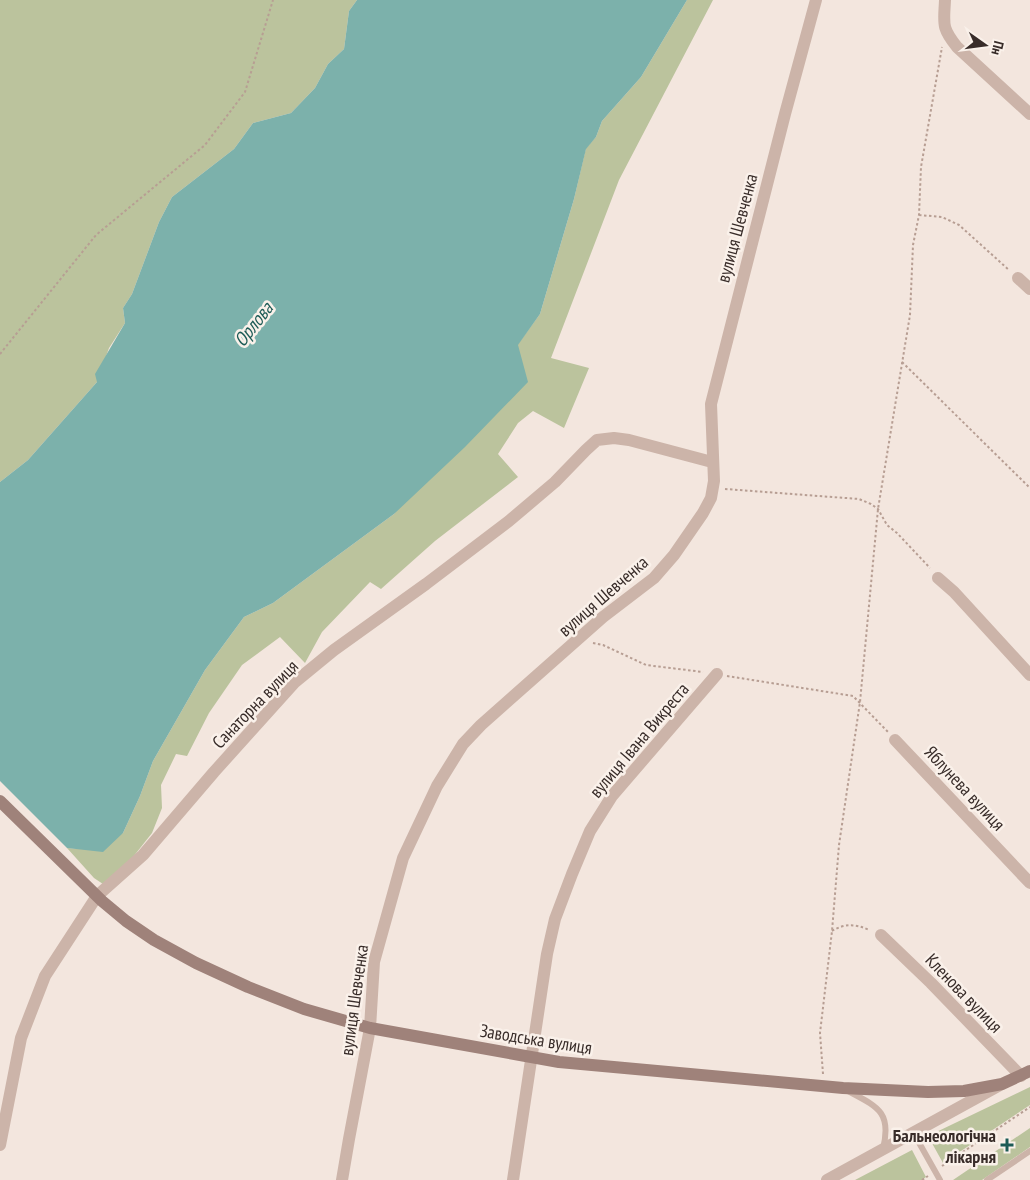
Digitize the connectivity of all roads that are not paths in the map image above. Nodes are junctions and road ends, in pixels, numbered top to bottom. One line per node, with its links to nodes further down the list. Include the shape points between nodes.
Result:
1 (816, 0): 6 (street, вулиця Шевченка, via 711,404)
2 (945, 0): 3 (street, via 944,27 947,35)
3 (1030, 114)
4 (1018, 278): 5 (street)
5 (1030, 289)
6 (712, 462): 13 (street, Санаторна вулиця, via 629,440 597,440 509,521 295,682 143,855); 15 (street, вулиця Шевченка, via 714,481 711,498 674,555 654,578 603,617 482,725 463,744 437,786 403,858 374,962)
7 (936, 575): 9 (street)
8 (717, 674): 16 (street, вулиця Івана Викреста, via 612,796 590,831 555,919)
9 (1030, 675)
10 (895, 740): 12 (street, Яблунева вулиця)
11 (0, 801): 13 (street, Заводська вулиця)
12 (1030, 883)
13 (97, 896): 15 (street, Заводська вулиця, via 133,926 196,963 304,1009); 21 (street, Санаторна вулиця, via 45,976 21,1038)
14 (881, 935): 17 (street, Кленова вулиця)
15 (370, 1028): 16 (street, Заводська вулиця); 24 (street, вулиця Шевченка)
16 (532, 1058): 19 (street, Заводська вулиця); 25 (street, вулиця Івана Викреста)
17 (1025, 1073): 18 (street, Заводська вулиця)
18 (1002, 1084): 19 (street, Заводська вулиця, via 928,1092); 20 (street)
19 (843, 1088): 22 (lane, via 882,1113 887,1132)
20 (913, 1132): 22 (street); 27 (lane)
21 (0, 1145)
22 (883, 1149): 26 (street)
23 (1030, 1151): 28 (lane)
24 (342, 1180)
25 (513, 1180)
26 (826, 1180)
27 (940, 1180)
28 (987, 1180)

